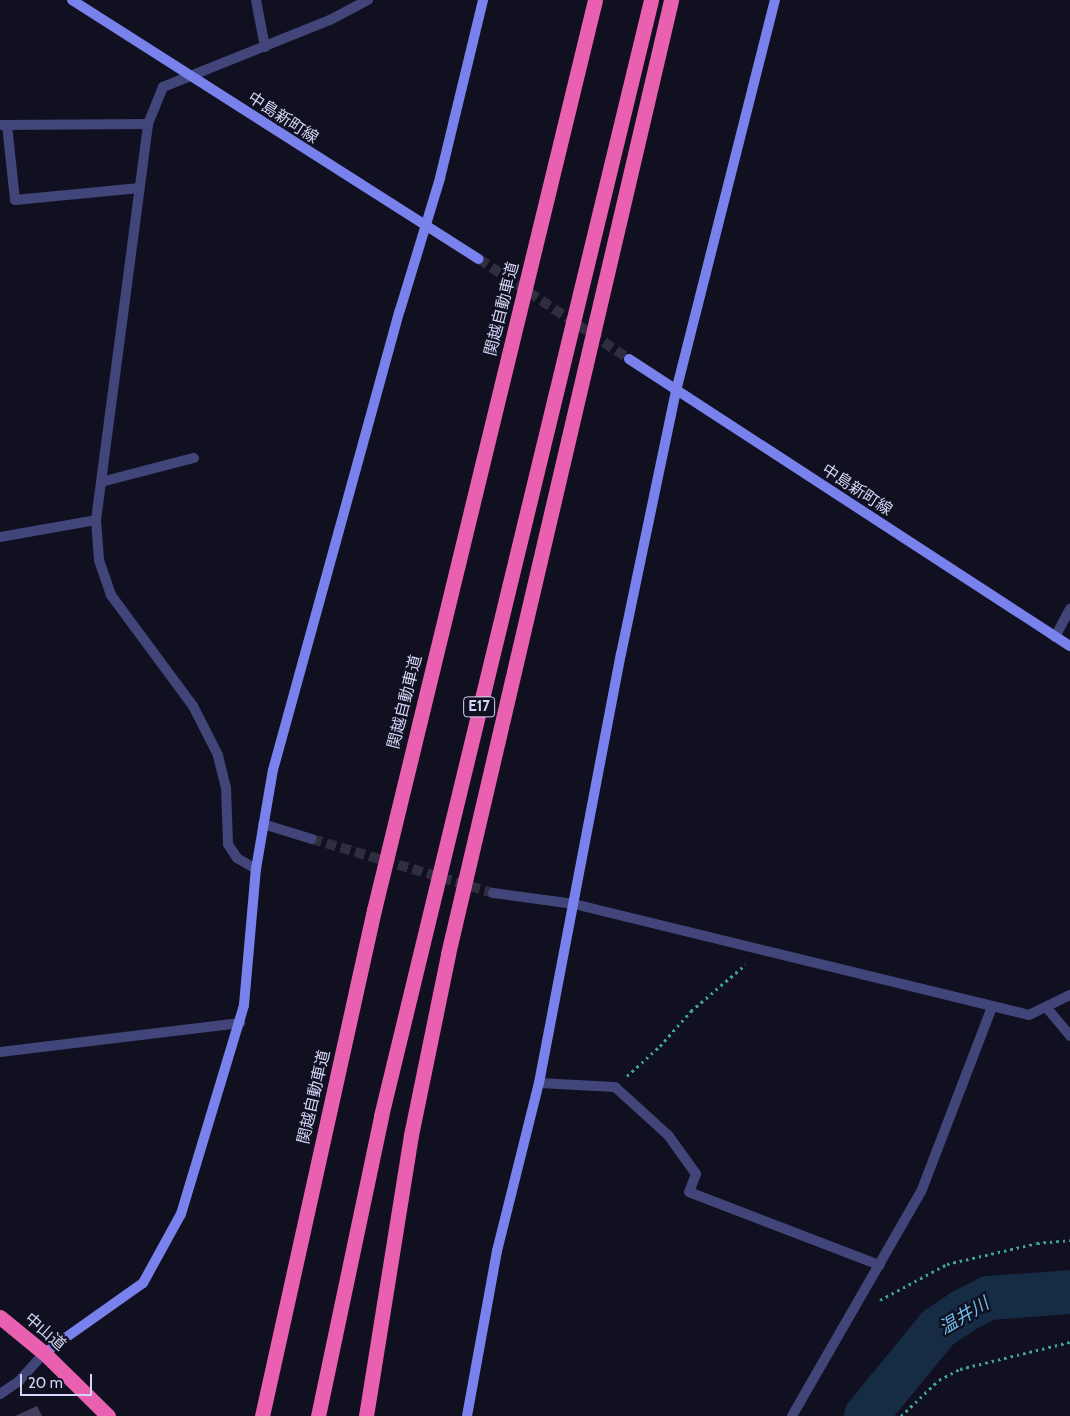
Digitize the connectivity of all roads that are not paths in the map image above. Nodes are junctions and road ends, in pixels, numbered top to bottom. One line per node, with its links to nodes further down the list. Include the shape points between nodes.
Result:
1 (72, 0): 10 (street, 中島新町線)
2 (256, 0): 9 (street)
3 (368, 0): 9 (street)
4 (483, 0): 14 (street)
5 (596, 0): 42 (highway, 関越自動車道, via 387,854)
6 (651, 0): 43 (highway, E17, via 381,1116)
7 (671, 0): 44 (highway, via 448,954 411,1135)
8 (775, 0): 17 (street)
9 (265, 47): 10 (street)
10 (189, 76): 11 (street, via 163,87); 14 (street, 中島新町線)
11 (148, 124): 12 (street); 13 (street)
12 (3, 125): 13 (street, via 14,200)
13 (139, 188): 19 (street)
14 (426, 226): 15 (street, 中島新町線); 25 (street, via 273,770)
15 (479, 259)
16 (628, 358): 17 (street, 中島新町線)
17 (676, 391): 23 (street, 中島新町線); 29 (street, via 621,654)
18 (194, 458): 19 (street)
19 (101, 482): 20 (street)
20 (96, 520): 21 (street); 27 (street, via 99,560 112,595 194,706 218,755 226,788 228,844 237,858)
21 (0, 537)
22 (1070, 609): 23 (street)
23 (1055, 636): 24 (street, 中島新町線)
24 (1070, 646)
25 (263, 824): 26 (street); 27 (street)
26 (312, 839)
27 (256, 869): 33 (street)
28 (493, 893): 29 (street)
29 (574, 904): 31 (street); 36 (street)
30 (1070, 995): 32 (street)
31 (992, 1007): 32 (street, via 1029,1015); 37 (street, via 921,1192)
32 (1046, 1007): 34 (street)
33 (240, 1024): 35 (street); 39 (street, via 181,1214 143,1284)
34 (1070, 1036)
35 (0, 1052)
36 (539, 1083): 37 (street, via 615,1087 668,1135 696,1174 689,1192); 45 (street, via 497,1251)
37 (879, 1265): 46 (street)
38 (0, 1317): 39 (highway, 中山道)
39 (44, 1353): 40 (street, via 19,1381); 41 (highway, 中山道)
40 (0, 1394)
41 (108, 1416)
42 (262, 1416)
43 (318, 1416)
44 (366, 1416)
45 (468, 1416)
46 (792, 1416)

